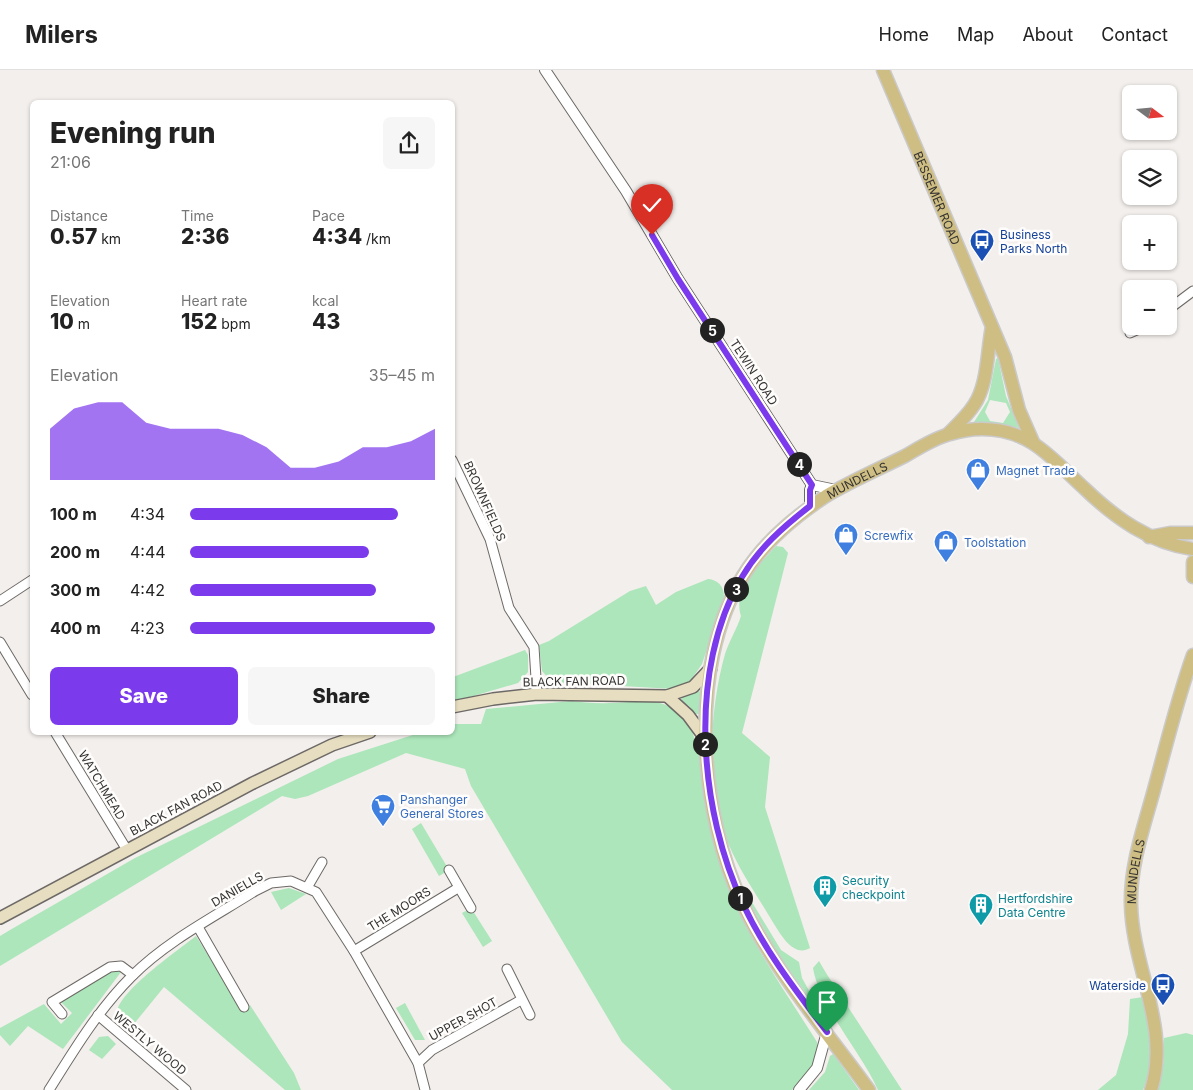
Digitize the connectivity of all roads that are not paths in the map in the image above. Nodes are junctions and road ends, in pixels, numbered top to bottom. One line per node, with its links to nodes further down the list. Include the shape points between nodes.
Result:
1 (545, 70): 9 (street, TEWIN ROAD, via 626,191 678,279)
2 (883, 70): 5 (main road, BESSEMER ROAD)
3 (1193, 291): 4 (street)
4 (1177, 303)
5 (992, 326): 6 (main road, via 979,396); 7 (main road, BESSEMER ROAD, via 1019,410)
6 (948, 434): 7 (main road, MUNDELLS, via 984,429); 10 (main road, MUNDELLS)
7 (1033, 442): 13 (main road, MUNDELLS, via 1048,452 1105,507)
8 (455, 466): 23 (street, BROWNFIELDS, via 490,539 509,608 534,647)
9 (812, 485): 10 (street); 11 (street)
10 (836, 490): 11 (main road, MUNDELLS)
11 (810, 506): 21 (main road, MUNDELLS, via 778,533 743,575 729,604)
12 (1193, 532): 13 (main road)
13 (1149, 537): 14 (main road, MUNDELLS)
14 (1193, 549)
15 (1193, 562): 16 (main road)
16 (1193, 577)
17 (30, 581): 18 (street)
18 (0, 601)
19 (0, 642): 22 (street)
20 (1193, 655): 52 (main road, MUNDELLS, via 1166,745 1132,881 1134,941 1157,1039)
21 (711, 668): 24 (main road, BLACK FAN ROAD, via 692,687); 28 (main road, MUNDELLS)
22 (30, 692)
23 (537, 694): 24 (main road, BLACK FAN ROAD); 25 (main road, BLACK FAN ROAD)
24 (667, 696): 28 (main road, via 688,715)
25 (455, 706)
26 (57, 735): 29 (street, WATCHMEAD)
27 (361, 735): 29 (main road, BLACK FAN ROAD, via 332,745)
28 (705, 738): 45 (main road, MUNDELLS, via 716,828 732,880 760,937)
29 (127, 850): 35 (main road, BLACK FAN ROAD)
30 (322, 862): 32 (street)
31 (449, 870): 33 (street)
32 (308, 886): 36 (street, DANIELLS, via 291,881 271,883); 37 (street, via 316,892)
33 (458, 888): 34 (street); 37 (street, THE MOORS)
34 (471, 908)
35 (0, 918)
36 (198, 927): 39 (street, DANIELLS); 41 (street)
37 (354, 951): 46 (street)
38 (507, 969): 40 (street)
39 (133, 975): 42 (street, via 121,966 110,967 52,1002); 43 (street, DANIELLS)
40 (522, 1000): 44 (street); 46 (street, UPPER SHOT, via 432,1050)
41 (244, 1007)
42 (62, 1014)
43 (98, 1015): 47 (street, DANIELLS); 48 (street, WESTLY WOOD)
44 (530, 1016)
45 (827, 1032): 50 (street, via 817,1068); 51 (main road, MUNDELLS)
46 (418, 1063): 49 (street)
47 (49, 1090)
48 (186, 1090)
49 (425, 1090)
50 (799, 1090)
51 (869, 1090)
52 (1151, 1090)

